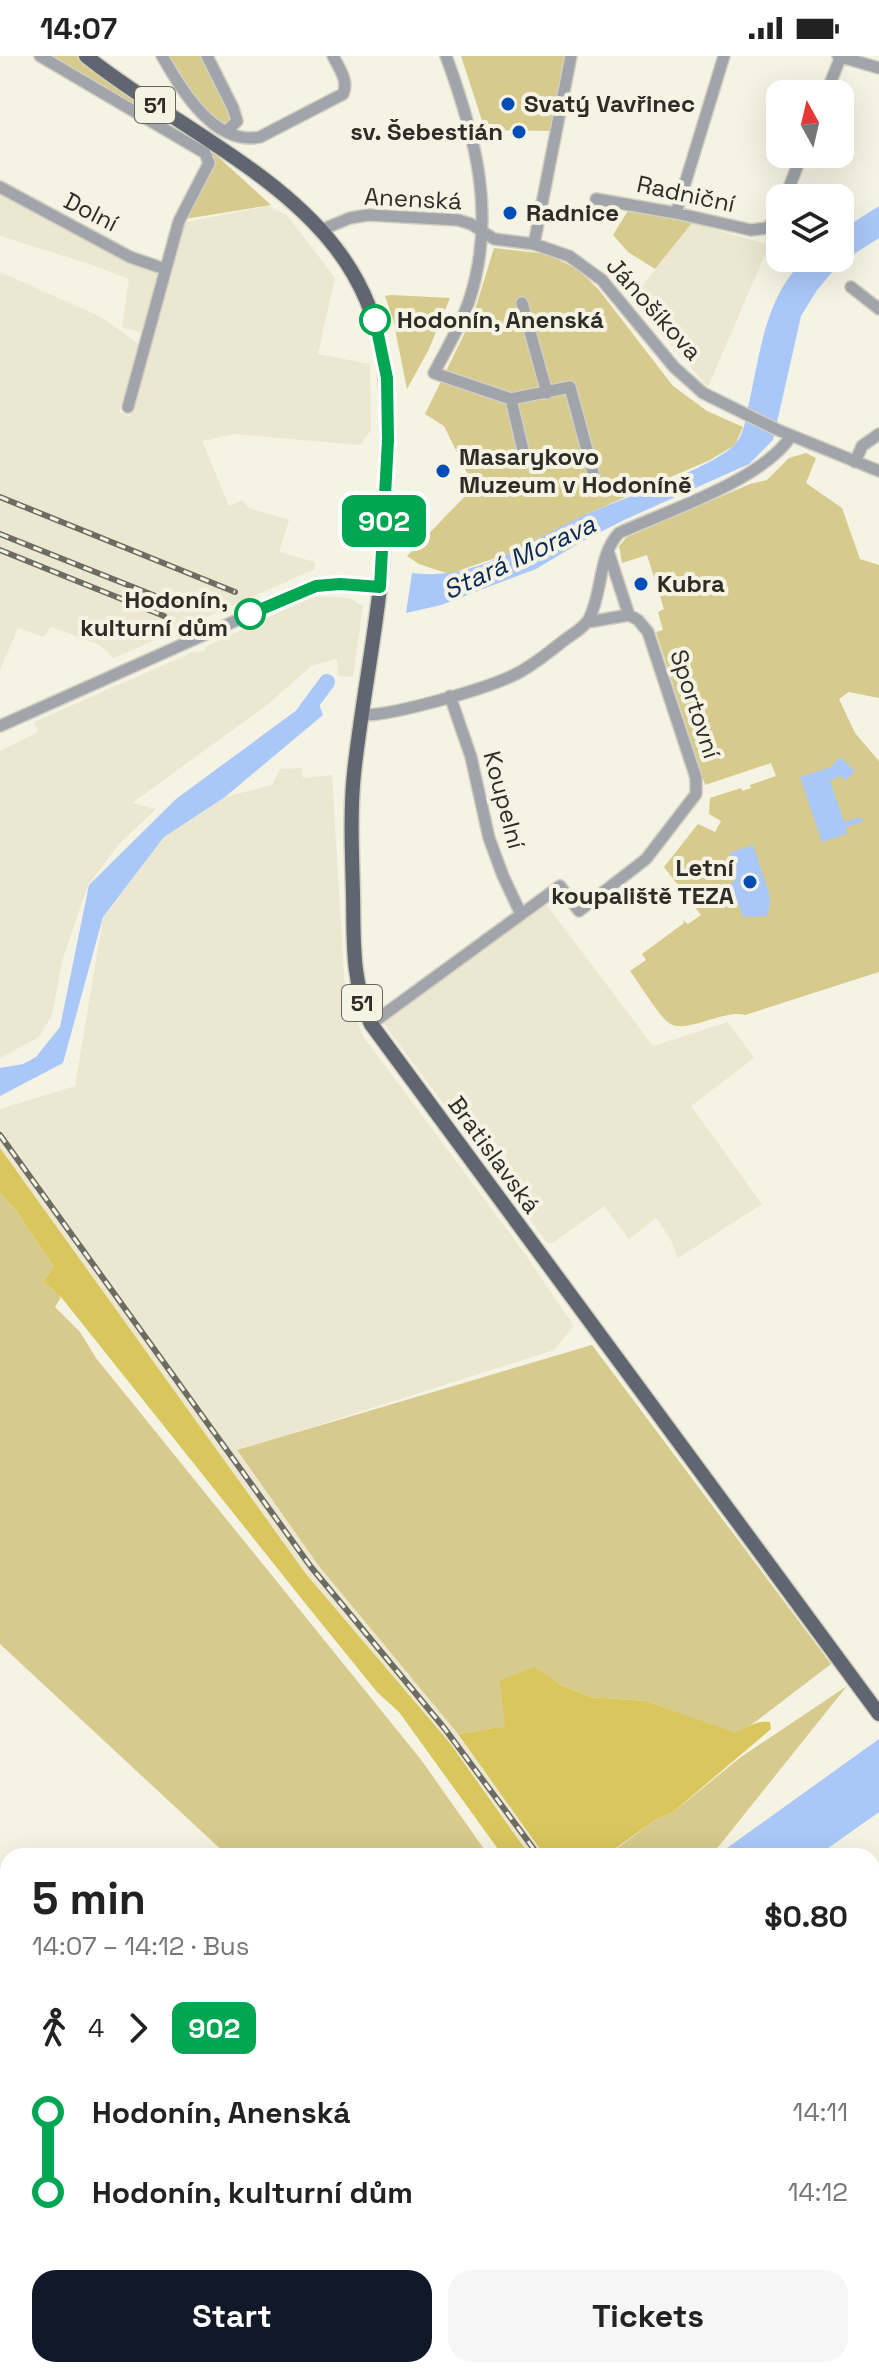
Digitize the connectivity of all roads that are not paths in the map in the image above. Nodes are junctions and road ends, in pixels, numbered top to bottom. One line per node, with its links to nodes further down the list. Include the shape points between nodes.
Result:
1 (40, 56): 20 (street, via 208,158 179,221)
2 (86, 56): 17 (main road, 51, via 226,152)
3 (162, 56): 12 (street, via 202,114)
4 (207, 56): 12 (street, via 237,121)
5 (333, 56): 12 (street, via 345,80 343,94 260,137 237,138)
6 (446, 56): 18 (street, via 477,162)
7 (571, 56): 19 (street)
8 (724, 56): 15 (street)
9 (840, 56): 10 (street); 11 (street)
10 (879, 68)
11 (831, 80)
12 (227, 131)
13 (0, 187): 20 (street, Dolní)
14 (596, 199): 15 (street, Radniční)
15 (676, 213): 16 (street, Radniční, via 751,230)
16 (766, 228)
17 (321, 230): 18 (street, Anenská, via 368,215 458,220); 34 (main road, 51, via 365,295 385,361 388,440)
18 (482, 231): 19 (street, Jánošíkova, via 494,239); 25 (street, via 469,300 434,373)
19 (534, 244): 28 (street, Jánošíkova, via 556,249 592,270 684,377 713,400)
20 (165, 269): 26 (street)
21 (851, 287): 23 (street)
22 (522, 303): 24 (street)
23 (879, 309)
24 (547, 393): 25 (street); 32 (street, via 570,387)
25 (511, 399): 29 (street)
26 (128, 407)
27 (879, 434): 30 (street, via 862,446)
28 (791, 436): 30 (street, Jánošíkova); 33 (street, via 778,454 752,473 619,533)
29 (525, 459)
30 (855, 462): 31 (street, Jánošíkova)
31 (879, 471)
32 (595, 480)
33 (607, 550): 35 (street); 36 (street)
34 (380, 587): 38 (main road, Bratislavská / 51); 39 (street, via 309,588)
35 (629, 615): 36 (street); 40 (street, Sportovní, via 648,632 696,778 696,794 646,859 579,911 560,886)
36 (588, 622): 37 (street, via 517,674)
37 (450, 696): 38 (street); 40 (street, Koupelní, via 471,757 489,838)
38 (362, 715): 41 (main road, Bratislavská / 51, via 351,805 355,975)
39 (0, 726)
40 (521, 914): 41 (street)
41 (371, 1024): 42 (main road, Bratislavská / 51)
42 (879, 1714)

